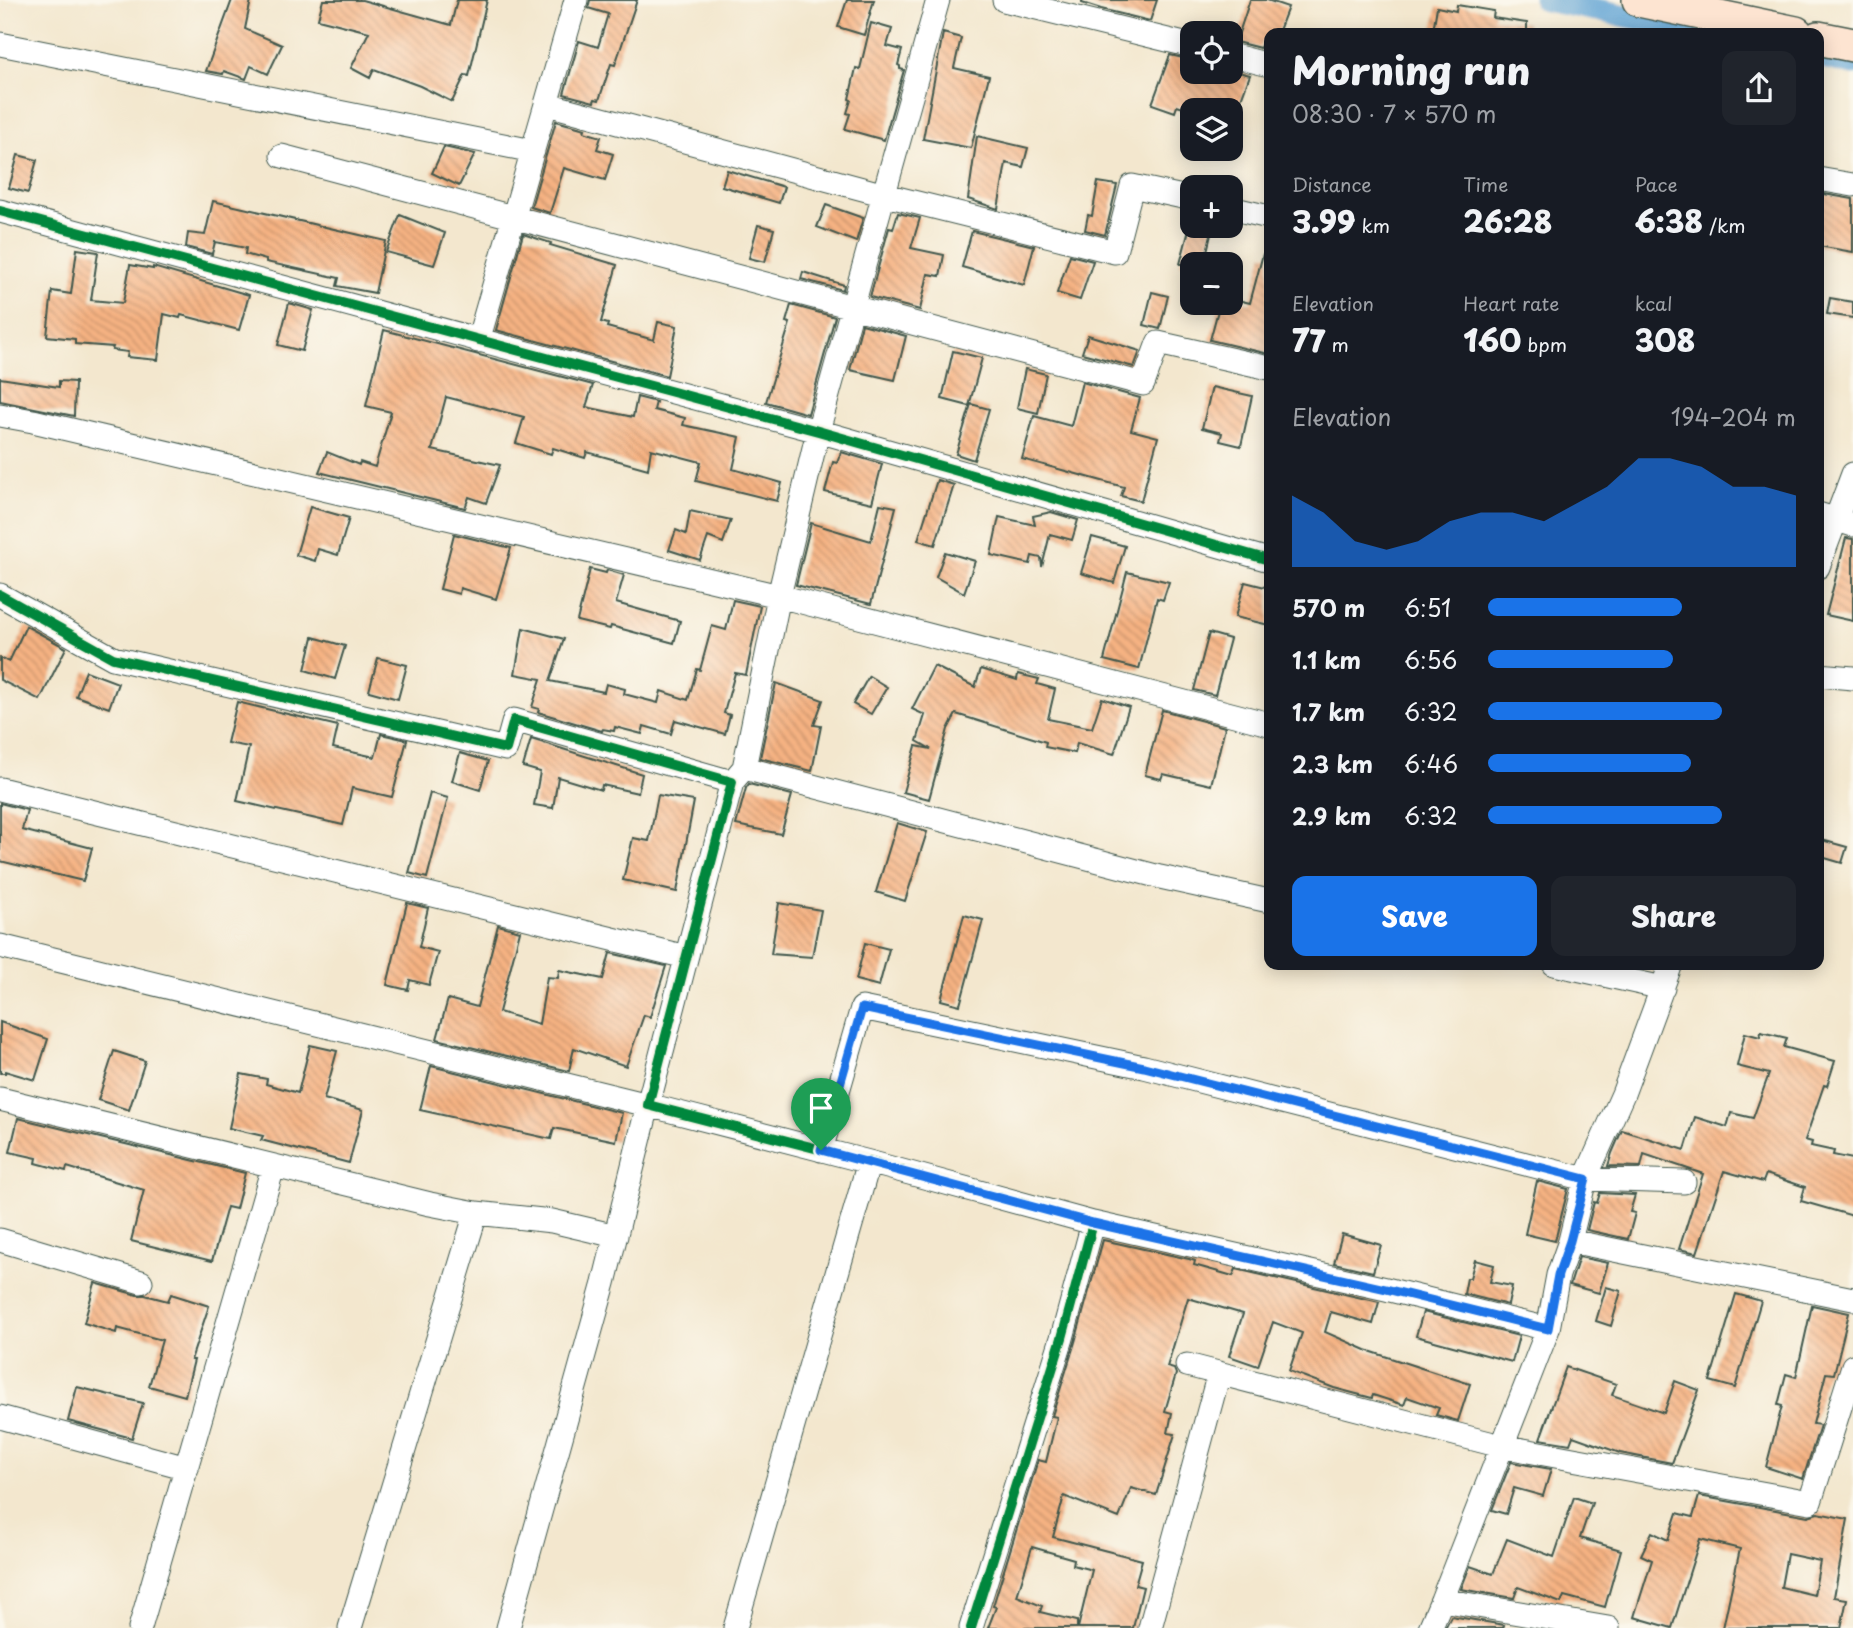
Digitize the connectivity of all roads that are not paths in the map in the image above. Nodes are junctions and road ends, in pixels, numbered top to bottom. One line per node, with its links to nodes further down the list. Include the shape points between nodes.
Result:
1 (576, 0): 12 (street)
2 (938, 0): 17 (street)
3 (1004, 0): 7 (street)
4 (1639, 0): 5 (main road)
5 (1772, 28)
6 (1824, 39): 9 (main road)
7 (1180, 43)
8 (0, 44): 13 (street)
9 (1853, 45)
10 (1243, 58): 11 (street)
11 (1264, 64)
12 (547, 104): 13 (street); 17 (street)
13 (533, 151): 21 (street)
14 (282, 156): 21 (street)
15 (1824, 179): 16 (street)
16 (1853, 185)
17 (885, 195): 18 (street, via 1115,252 1132,186); 23 (street)
18 (1180, 197)
19 (0, 211): 24 (street)
20 (1243, 211): 22 (street)
21 (514, 216): 23 (street); 24 (street)
22 (1264, 216)
23 (855, 306): 25 (street, via 1143,384 1158,343); 27 (street)
24 (478, 341): 27 (street)
25 (1264, 367)
26 (0, 415): 33 (street)
27 (818, 431): 31 (street); 33 (street)
28 (1853, 474): 29 (street)
29 (1836, 519): 30 (street)
30 (1824, 551)
31 (1264, 559)
32 (0, 595): 37 (street, via 113,657 506,749 514,720)
33 (779, 596): 36 (street); 37 (street)
34 (1824, 676): 35 (street)
35 (1853, 678)
36 (1264, 723)
37 (738, 775): 39 (street); 41 (street)
38 (0, 789): 41 (street)
39 (1264, 900)
40 (0, 946): 46 (street)
41 (686, 957): 46 (street)
42 (1581, 970): 44 (street)
43 (1669, 970): 44 (street)
44 (1663, 988): 50 (street)
45 (0, 1099): 49 (street)
46 (648, 1105): 47 (street); 54 (street)
47 (821, 1150): 48 (street); 50 (street, via 862,1008 1144,1067)
48 (869, 1162): 53 (street); 70 (street)
49 (273, 1167): 52 (street); 65 (street)
50 (1586, 1179): 51 (street); 56 (street)
51 (1684, 1182)
52 (476, 1213): 54 (street, via 552,1221); 68 (street)
53 (1093, 1223): 59 (street); 71 (street)
54 (616, 1236): 69 (street)
55 (0, 1240): 57 (street)
56 (1570, 1241): 58 (street); 59 (street)
57 (141, 1282)
58 (1853, 1299)
59 (1548, 1329): 64 (street)
60 (1187, 1365): 62 (street)
61 (1853, 1366): 64 (street, via 1810,1502)
62 (1219, 1373): 64 (street); 72 (street)
63 (0, 1416): 65 (street)
64 (1501, 1446): 66 (street)
65 (187, 1468): 67 (street)
66 (1442, 1600): 73 (street); 74 (street)
67 (140, 1628)
68 (350, 1628)
69 (508, 1628)
70 (735, 1628)
71 (971, 1628)
72 (1150, 1628)
73 (1430, 1628)
74 (1608, 1628)

